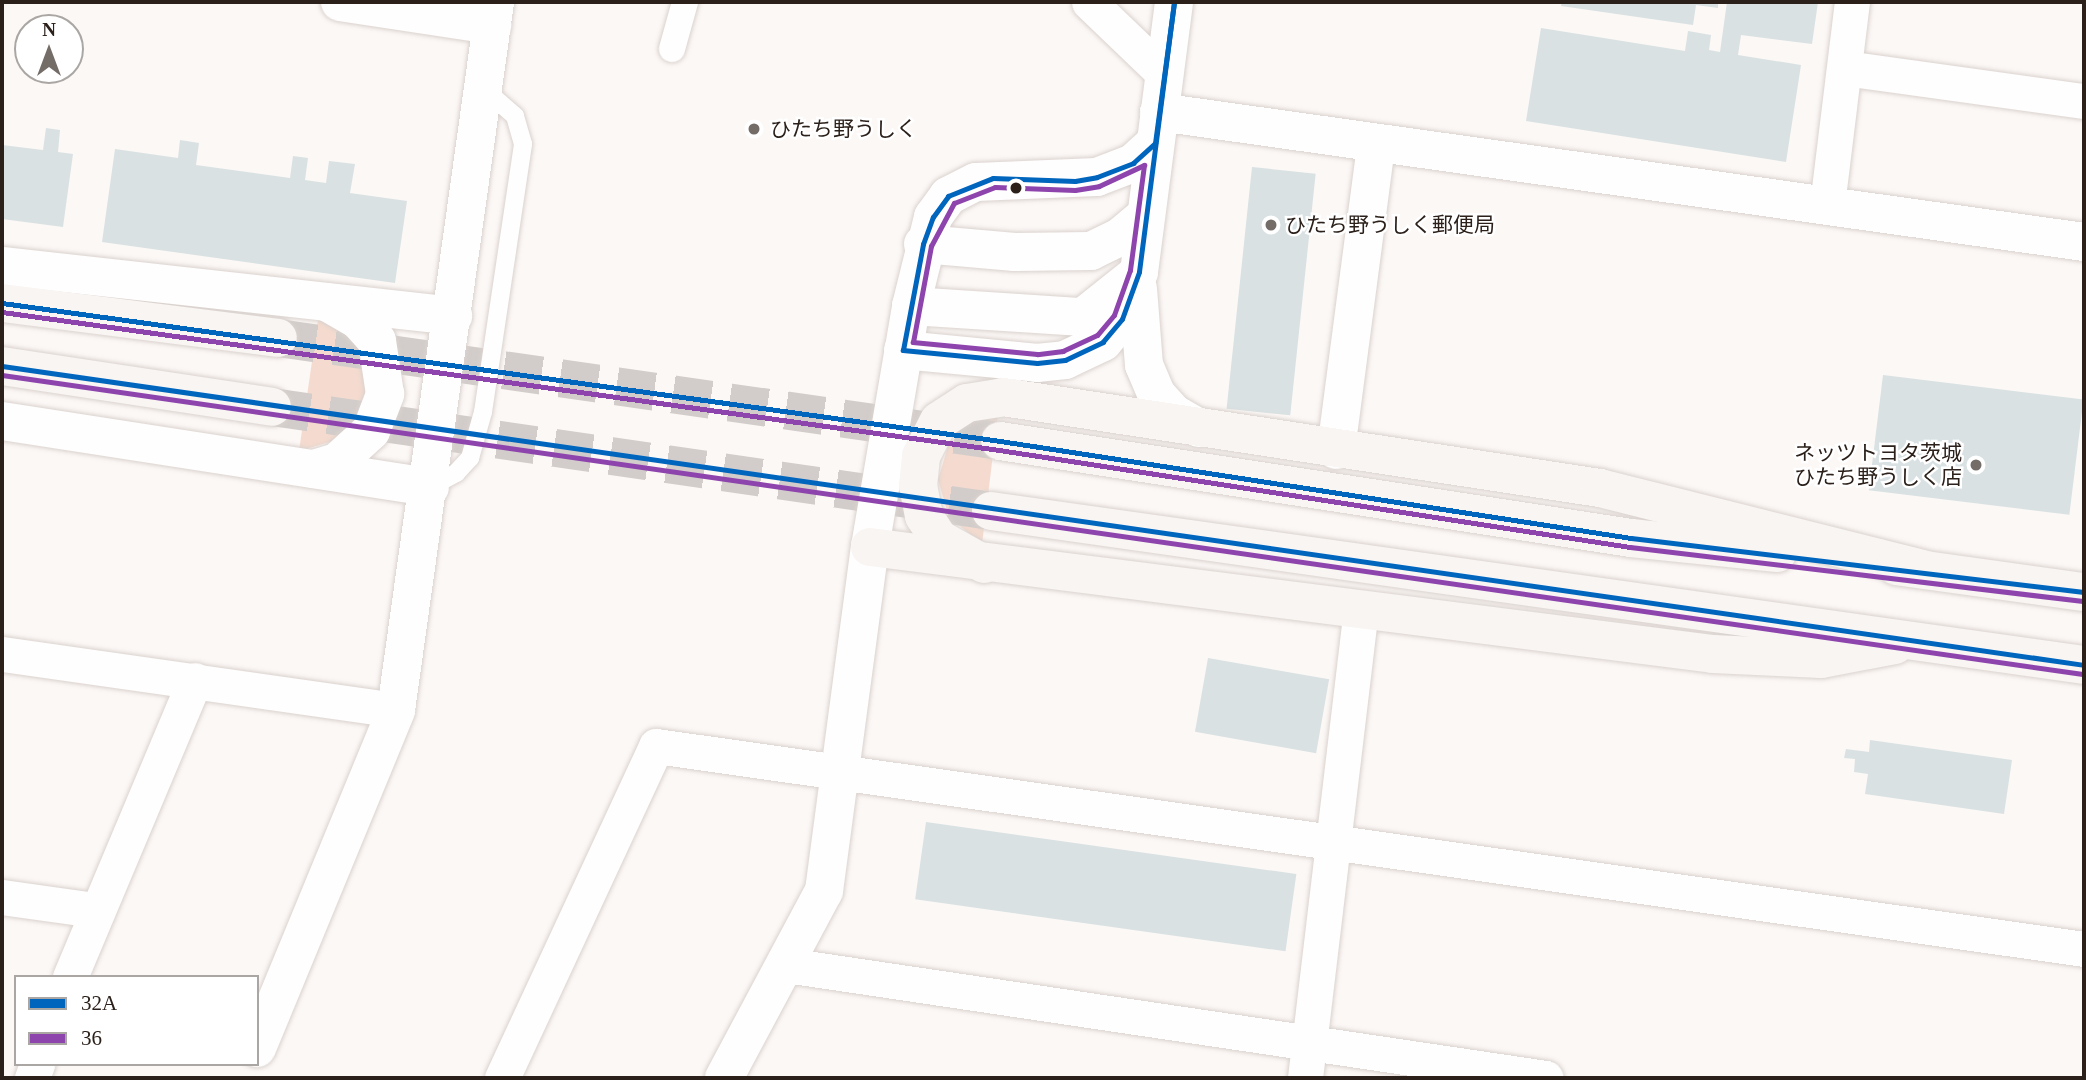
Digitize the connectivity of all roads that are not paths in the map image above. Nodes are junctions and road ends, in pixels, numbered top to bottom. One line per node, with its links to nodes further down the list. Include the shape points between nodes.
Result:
1 (340, 2): 6 (street)
2 (685, 2): 7 (street)
3 (1089, 2): 9 (street)
4 (1174, 2): 9 (street)
5 (1853, 2): 8 (street)
6 (493, 13): 10 (street)
7 (672, 49)
8 (1845, 68): 11 (street); 14 (street)
9 (1164, 74): 12 (street)
10 (485, 90): 23 (street); 33 (lane, via 516,116 523,144 483,412 470,458 456,473)
11 (2084, 101)
12 (1157, 127): 13 (street); 15 (street); 17 (street, via 1133,163 1097,177 1075,181 993,178 960,188 940,204)
13 (1376, 145): 14 (street); 31 (street)
14 (1827, 205): 16 (street)
15 (1146, 215): 17 (street, via 1120,237 1091,250 1026,252); 19 (street)
16 (2084, 242)
17 (923, 244): 22 (street)
18 (2, 266): 20 (street)
19 (1139, 272): 22 (street, via 1083,317); 25 (street, via 1122,319 1103,342 1065,360 1037,363); 29 (street, via 1138,326 1144,365 1157,396 1173,413)
20 (325, 301): 23 (street); 32 (street, via 358,320 377,341 385,394 371,431 337,462)
21 (2, 303): 24 (main road)
22 (911, 306): 25 (street)
23 (453, 316): 33 (street)
24 (278, 338)
25 (904, 350): 35 (street)
26 (2, 366): 27 (main road)
27 (272, 407)
28 (2, 421): 32 (street)
29 (1199, 428): 31 (main road); 36 (main road, via 1003,397 967,403 939,421 921,456 918,486 924,516 939,539)
30 (1000, 441): 37 (main road, via 1631,537)
31 (1336, 450): 37 (main road, via 1600,488)
32 (314, 469): 33 (street)
33 (430, 487): 44 (street)
34 (991, 511): 40 (main road)
35 (870, 547): 36 (main road); 45 (street)
36 (984, 564): 39 (main road)
37 (1923, 569): 38 (main road)
38 (2084, 592)
39 (1361, 610): 40 (main road, via 1727,655 1821,659); 46 (street)
40 (1925, 639): 42 (main road)
41 (2, 654): 43 (street)
42 (2084, 665)
43 (195, 680): 44 (street); 48 (street)
44 (396, 710): 52 (street)
45 (838, 775): 46 (street); 50 (street, via 824,891); 54 (street, via 656,746)
46 (1333, 842): 49 (street); 53 (street)
47 (2, 897): 48 (street)
48 (95, 910): 51 (street)
49 (2084, 949)
50 (786, 965): 53 (street); 55 (street)
51 (71, 975)
52 (259, 1043)
53 (1308, 1062): 56 (street)
54 (502, 1078)
55 (724, 1078)
56 (1546, 1078)

